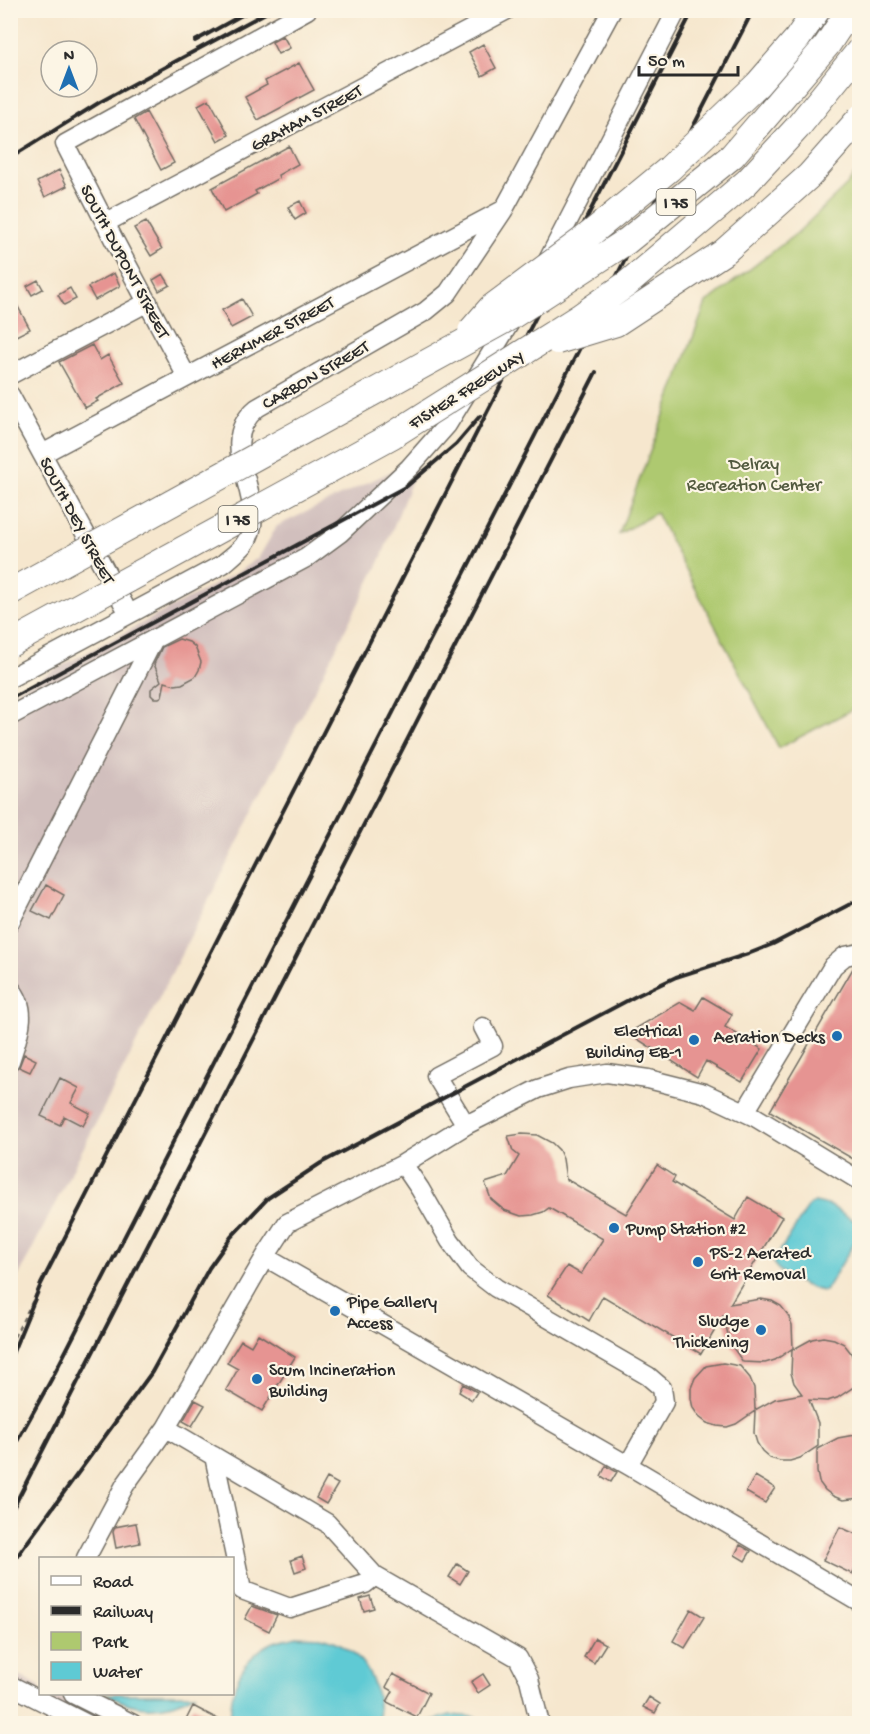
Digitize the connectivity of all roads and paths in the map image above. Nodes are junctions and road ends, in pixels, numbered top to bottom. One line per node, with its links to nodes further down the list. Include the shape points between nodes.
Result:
1 (307, 10): 10 (street, SOUTH DUPONT STREET, via 65,144)
2 (507, 10): 10 (street, GRAHAM STREET)
3 (612, 10): 9 (street, CARBON STREET)
4 (677, 10): 20 (street, via 555,249 447,425 409,468 340,533 306,558)
5 (817, 10): 12 (highway, bridge, via 758,84 669,169 491,308)
6 (850, 10): 12 (highway, I 75, bridge, via 828,45 732,156 627,241 510,317)
7 (860, 50): 13 (highway, FISHER FREEWAY / I 75, bridge, via 747,182 627,284)
8 (860, 118): 13 (highway, bridge, via 809,176 724,252 616,323)
9 (503, 210): 15 (street, HERKIMER STREET); 19 (street, CARBON STREET, via 455,285 438,303 251,413 242,425 238,443 251,502 252,522 245,543 223,564)
10 (105, 224): 11 (street, SOUTH DUPONT STREET)
11 (148, 302): 14 (street); 15 (street, SOUTH DUPONT STREET)
12 (459, 345): 18 (highway, I 75, bridge)
13 (531, 348): 21 (highway, FISHER FREEWAY / I 75, bridge, via 393,435)
14 (10, 375)
15 (187, 377): 17 (street, HERKIMER STREET)
16 (10, 395): 17 (street, SOUTH DEY STREET)
17 (42, 453): 19 (street, SOUTH DEY STREET)
18 (10, 592)
19 (129, 614): 22 (street, CARBON STREET)
20 (154, 639): 23 (street); 24 (street)
21 (10, 644)
22 (10, 678)
23 (10, 716)
24 (10, 922)
25 (860, 953): 29 (street, via 845,956 833,966)
26 (10, 988): 28 (street, via 20,1004 22,1023)
27 (483, 1027): 30 (street, via 493,1046 436,1076)
28 (10, 1061)
29 (745, 1112): 30 (street, via 704,1093 607,1073 538,1089); 32 (street)
30 (466, 1125): 31 (street)
31 (403, 1164): 33 (street, via 287,1223); 38 (street, via 470,1268 496,1288 648,1376 662,1388 664,1402)
32 (860, 1181)
33 (265, 1257): 36 (street); 38 (street)
34 (41, 1284): 35 (path)
35 (10, 1344)
36 (166, 1428): 37 (street); 39 (street, via 125,1485)
37 (214, 1456): 40 (street, via 327,1523); 40 (street, via 242,1590 290,1608 365,1584)
38 (628, 1465): 41 (street)
39 (87, 1557)
40 (375, 1576): 46 (street, via 518,1658 529,1679)
41 (860, 1602)
42 (11, 1685): 44 (street)
43 (75, 1695): 45 (street)
44 (87, 1724)
45 (133, 1724)
46 (540, 1724)

